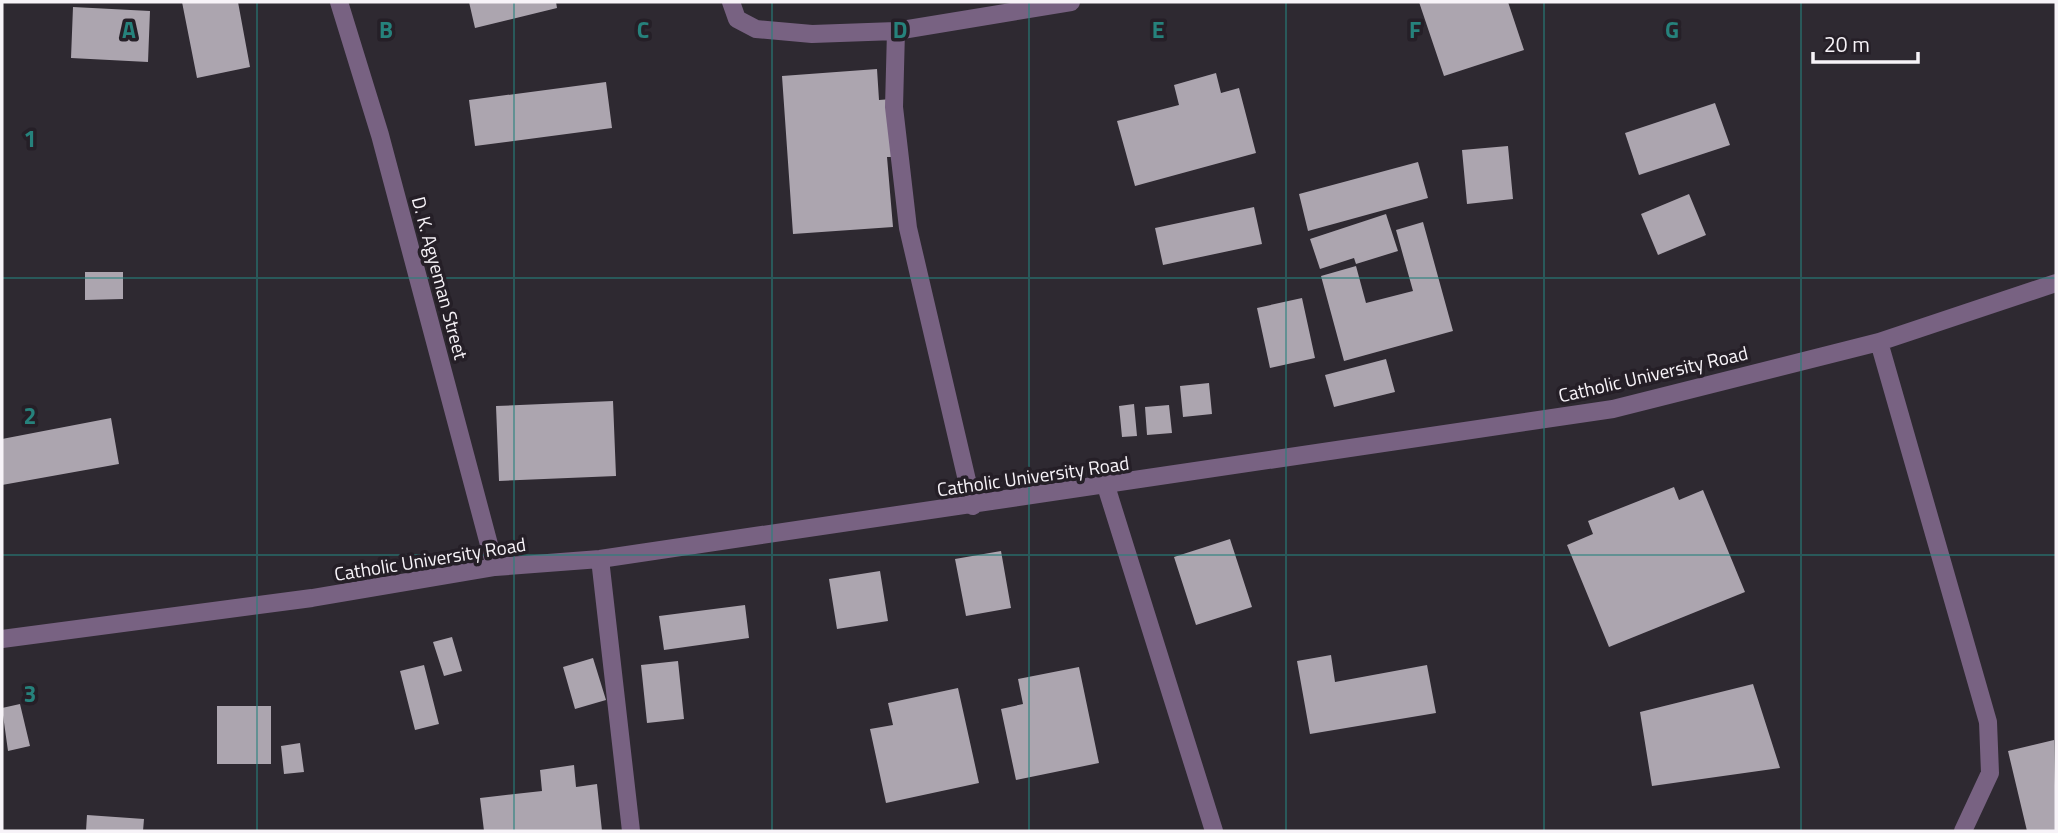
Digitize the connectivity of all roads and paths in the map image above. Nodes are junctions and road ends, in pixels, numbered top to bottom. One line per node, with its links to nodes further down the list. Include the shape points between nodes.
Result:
1 (339, 2): 10 (street, D. K. Agyeman Street, via 380,135)
2 (731, 2): 4 (street, via 737,19 756,29 813,34)
3 (1071, 2): 4 (street)
4 (896, 31): 8 (street, via 894,107 908,228)
5 (2056, 283): 6 (street, Catholic University Road)
6 (1879, 342): 7 (street, Catholic University Road, via 1614,408); 14 (street, via 1988,722 1990,773)
7 (1106, 486): 8 (street, Catholic University Road); 13 (street)
8 (973, 506): 9 (street, Catholic University Road)
9 (600, 559): 10 (street, Catholic University Road); 12 (street)
10 (495, 567): 11 (street, Catholic University Road, via 312,598)
11 (2, 639)
12 (631, 831)
13 (1214, 831)
14 (1963, 831)

